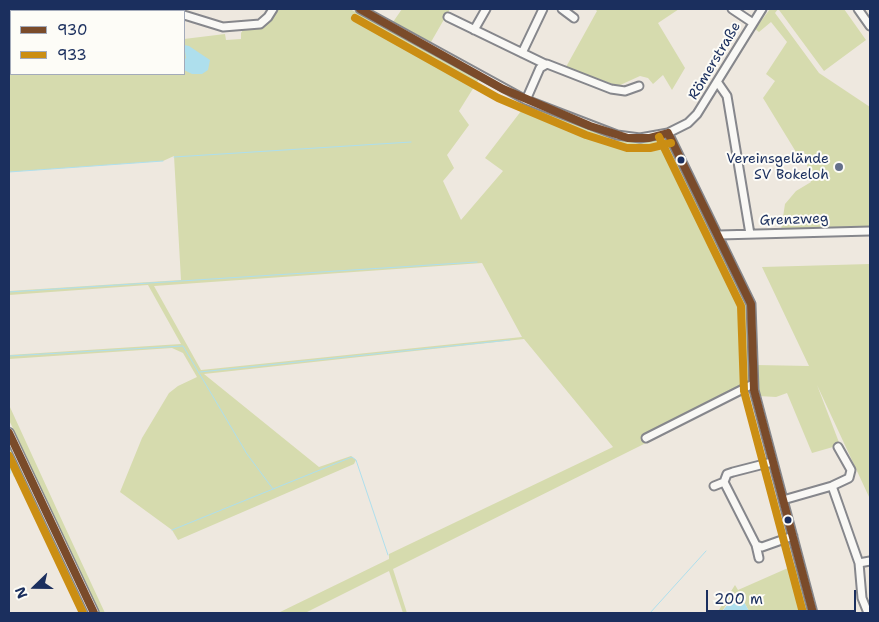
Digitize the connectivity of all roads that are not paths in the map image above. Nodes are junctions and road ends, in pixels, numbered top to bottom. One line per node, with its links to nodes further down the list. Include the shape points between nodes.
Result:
1 (273, 9): 9 (street, via 260,24 223,28)
2 (360, 9): 19 (street, Römerstraße)
3 (486, 9): 14 (street)
4 (543, 9): 15 (street)
5 (562, 9): 11 (street)
6 (732, 9): 12 (street)
7 (762, 9): 12 (street, Römerstraße)
8 (858, 9): 13 (street)
9 (185, 15)
10 (448, 17): 14 (street)
11 (574, 18)
12 (753, 22): 17 (street, Römerstraße)
13 (870, 26)
14 (474, 30): 15 (street)
15 (522, 53): 16 (street)
16 (545, 64): 18 (street, via 611,89 625,91); 19 (street, via 540,68)
17 (718, 83): 20 (street, Römerstraße, via 694,117); 22 (street, via 726,93)
18 (639, 86)
19 (526, 100): 20 (street, Römerstraße, via 617,135 649,138)
20 (668, 134): 23 (street)
21 (870, 230): 22 (street, Grenzweg)
22 (750, 234): 23 (street, Grenzweg)
23 (719, 235): 24 (street, via 751,304)
24 (753, 384): 26 (street); 28 (street)
25 (9, 433): 38 (main road)
26 (646, 438)
27 (838, 447): 31 (street, via 852,473 849,478)
28 (772, 462): 29 (street, via 728,474); 32 (street)
29 (724, 482): 30 (street); 34 (street)
30 (714, 486)
31 (832, 486): 32 (street); 37 (street)
32 (783, 500): 33 (street)
33 (793, 536): 34 (street, via 762,547); 39 (street)
34 (756, 545): 35 (street)
35 (759, 558)
36 (870, 561): 37 (street)
37 (859, 563): 40 (street, via 862,598)
38 (94, 613)
39 (813, 613)
40 (868, 613)

